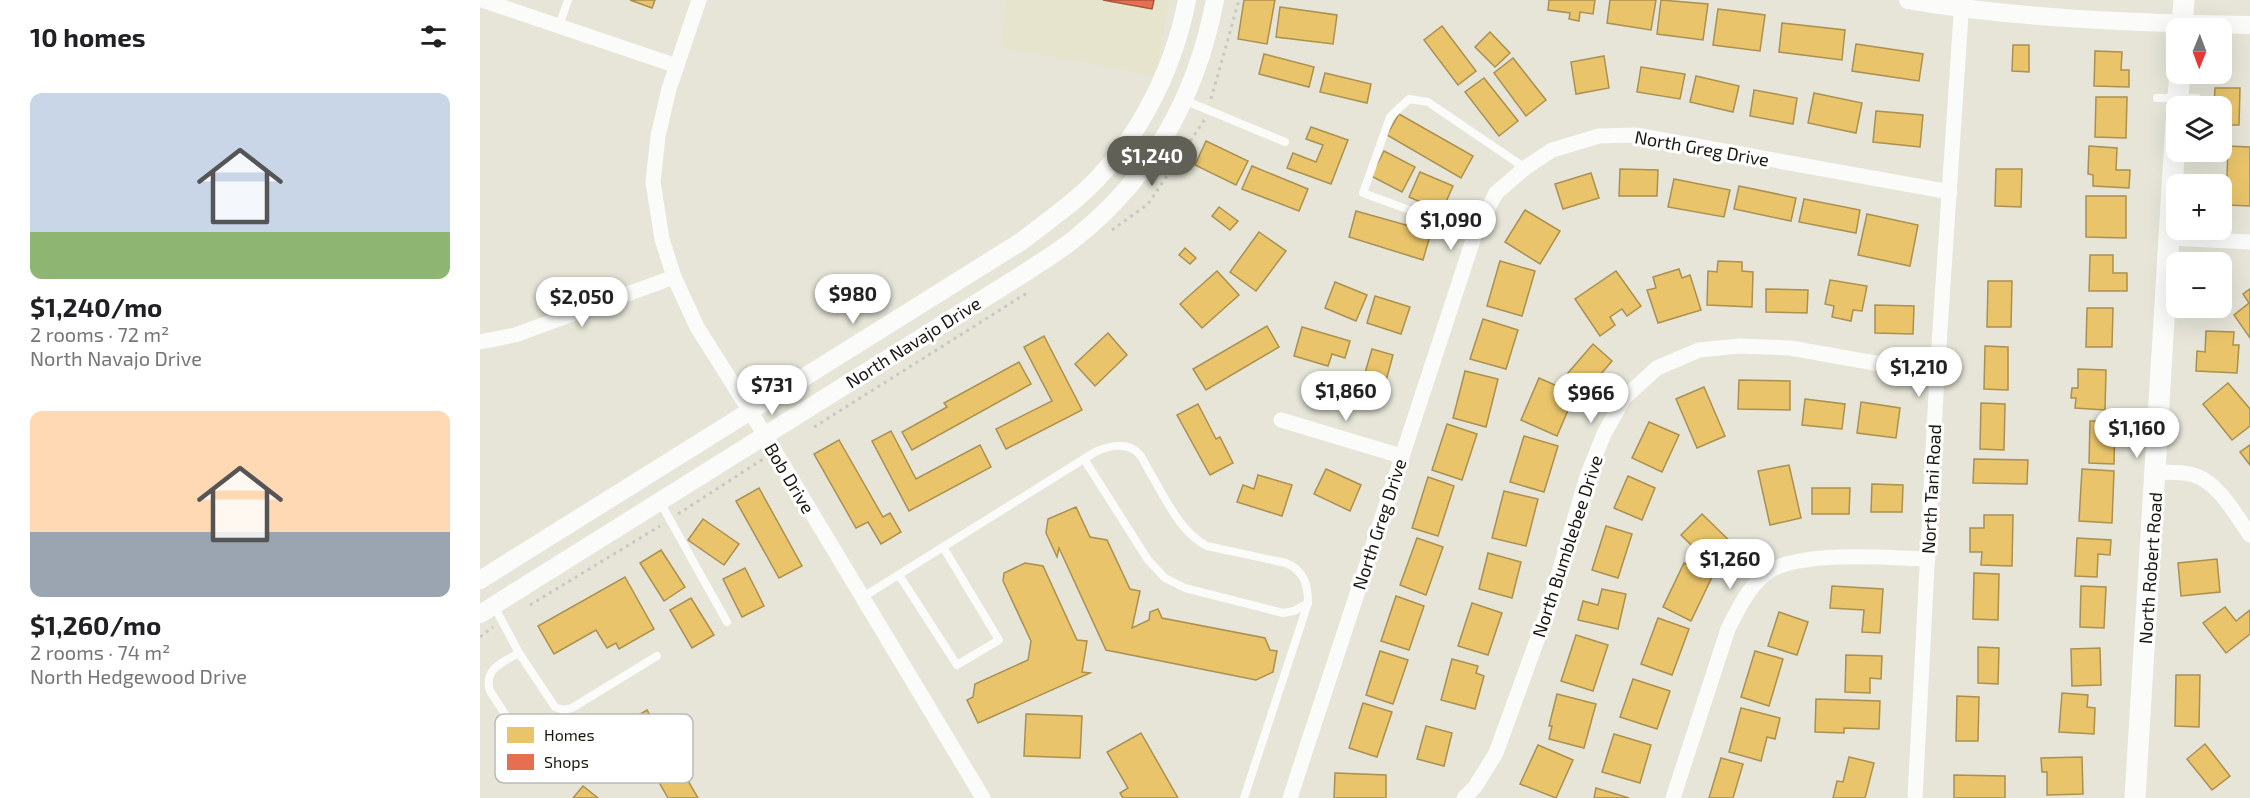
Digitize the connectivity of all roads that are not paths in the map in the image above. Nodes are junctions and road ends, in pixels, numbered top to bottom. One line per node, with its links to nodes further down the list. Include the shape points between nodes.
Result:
1 (482, 0): 13 (street)
2 (568, 0): 13 (lane)
3 (699, 0): 14 (street, Bob Drive)
4 (1187, 0): 23 (street, North Navajo Drive, via 1170,62 1119,153 1078,197)
5 (1215, 0): 15 (street, North Navajo Drive, via 1201,59)
6 (1908, 0): 8 (street)
7 (2184, 0): 9 (main road)
8 (1962, 4): 10 (street); 18 (street, North Tani Road)
9 (2183, 18)
10 (2166, 24)
11 (2232, 25): 12 (street)
12 (2250, 25)
13 (559, 26): 14 (street)
14 (677, 66): 24 (street, Bob Drive, via 658,136 653,182 662,239)
15 (1184, 100): 16 (lane); 25 (street, North Navajo Drive, via 1137,177 1105,212 1078,236)
16 (1285, 141)
17 (1525, 168): 18 (street, North Greg Drive, via 1552,150 1599,136 1636,135); 19 (street, North Greg Drive, via 1496,193); 19 (lane, via 1428,102 1409,99 1390,117 1363,193)
18 (1950, 192): 27 (street, North Tani Road)
19 (1475, 234): 31 (street, North Greg Drive)
20 (2169, 240): 33 (main road, North Robert Road)
21 (2218, 240): 22 (street)
22 (2250, 242)
23 (992, 260): 25 (street); 28 (street, North Navajo Drive)
24 (674, 277): 26 (street, via 515,335); 28 (street, Bob Drive, via 697,327)
25 (1007, 284): 30 (street, North Navajo Drive)
26 (480, 342)
27 (1937, 374): 37 (street, North Tani Road); 50 (street, North Bumblebee Drive, via 1790,348 1738,345 1699,350 1657,368 1624,398 1604,434 1587,476 1548,610 1496,753)
28 (749, 411): 30 (street, Bob Drive); 39 (street, North Navajo Drive)
29 (1281, 420): 31 (street)
30 (765, 435): 34 (street, North Navajo Drive); 40 (street, Bob Drive)
31 (1401, 456): 49 (street, North Greg Drive)
32 (1084, 459): 36 (lane); 41 (lane, via 1148,560 1166,578 1185,588 1283,613); 41 (lane, via 1108,446 1138,452 1197,541 1286,562 1296,568 1307,584)
33 (2156, 472): 35 (street, via 2199,477 2219,492); 53 (main road, North Robert Road)
34 (659, 501): 42 (street, North Navajo Drive); 43 (lane)
35 (2250, 535)
36 (943, 547): 38 (lane); 38 (lane, via 999,640 957,665)
37 (1928, 559): 51 (street, via 1813,559 1786,563 1764,575 1741,603 1728,629); 52 (street, North Tani Road)
38 (899, 575): 40 (lane)
39 (480, 581): 42 (street)
40 (863, 597): 47 (street, Bob Drive)
41 (1308, 603): 48 (lane)
42 (487, 609): 44 (lane)
43 (727, 622)
44 (519, 653): 45 (lane, via 555,707 563,710); 46 (lane, via 502,662 487,682)
45 (657, 656)
46 (505, 714)
47 (983, 798)
48 (1244, 798)
49 (1290, 798)
50 (1464, 798)
51 (1673, 798)
52 (1915, 798)
53 (2135, 798)

